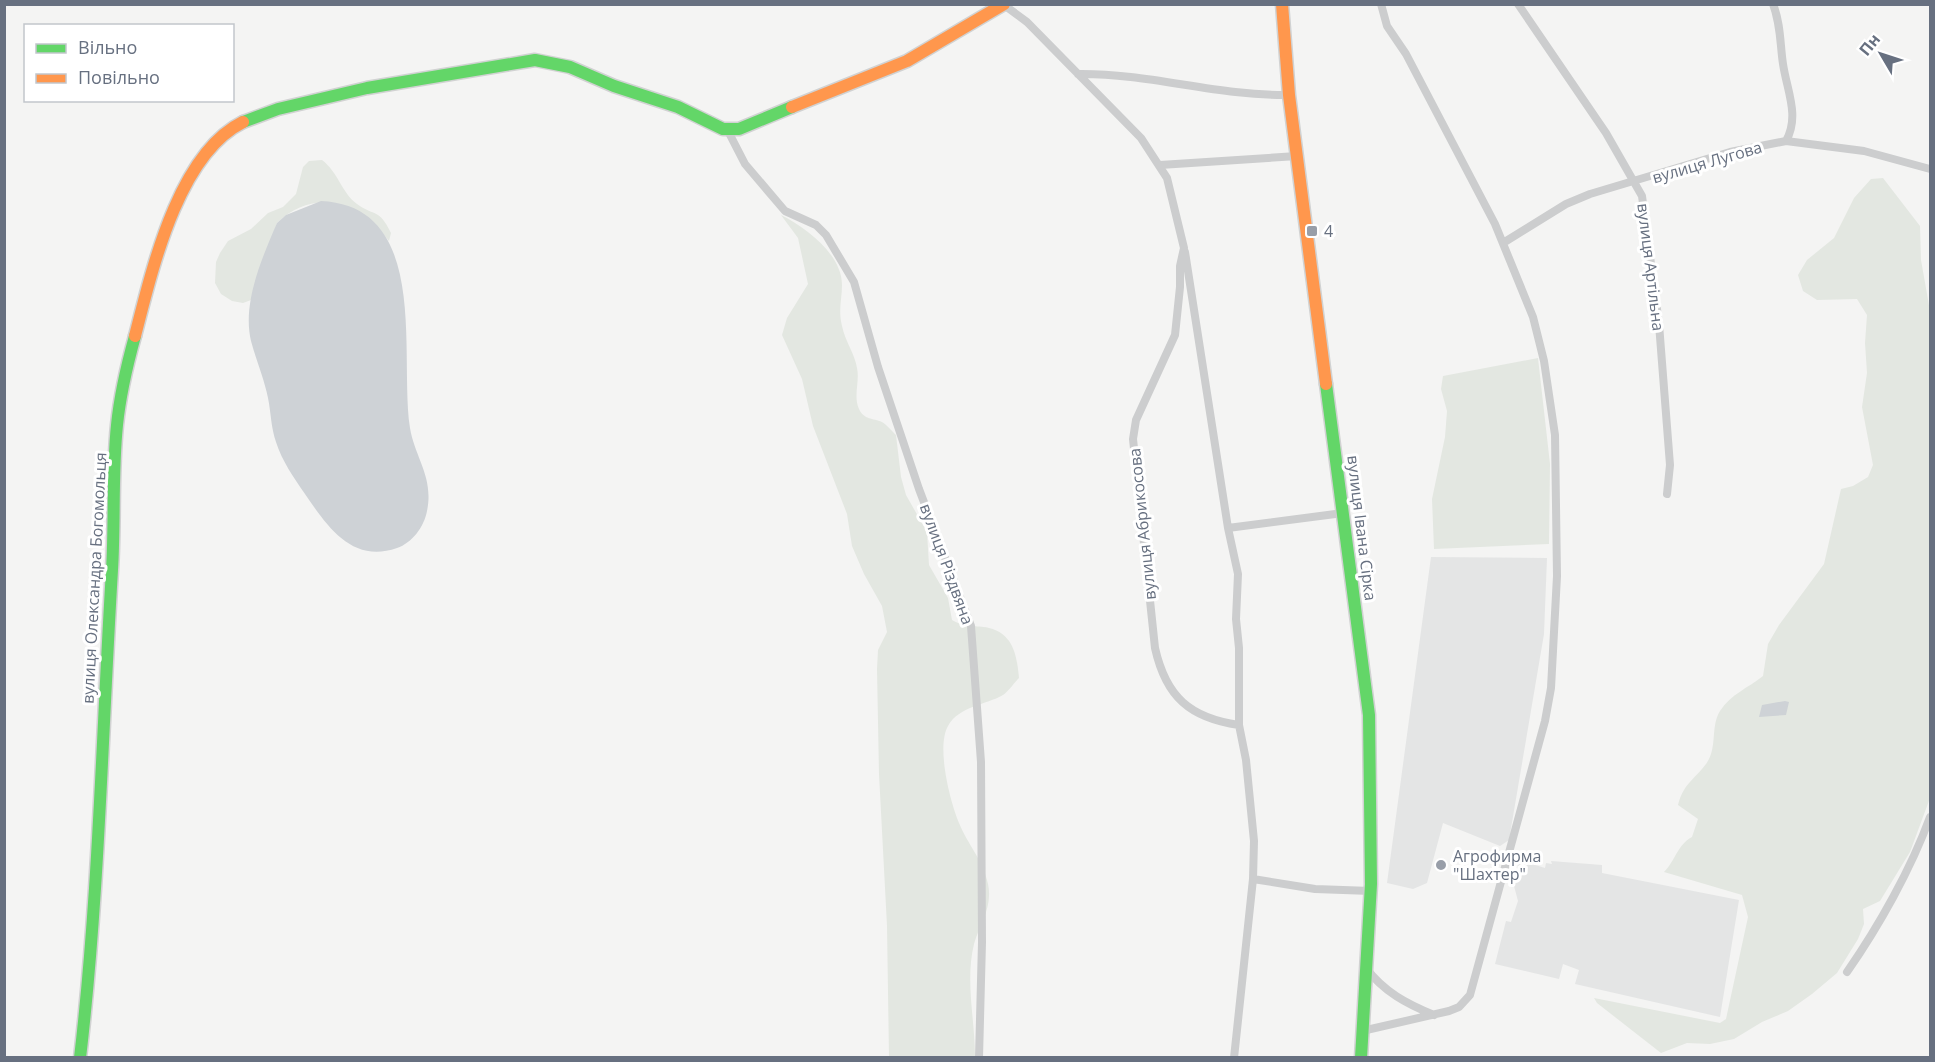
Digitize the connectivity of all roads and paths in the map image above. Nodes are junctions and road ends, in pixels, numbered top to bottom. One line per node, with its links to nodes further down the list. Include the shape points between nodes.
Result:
1 (1004, 4): 6 (street, вулиця Абрикосова); 8 (street, via 907,61 763,122)
2 (1281, 4): 7 (street, вулиця Івана Сірка)
3 (1382, 4): 14 (street, via 1391,33 1406,54)
4 (1518, 4): 13 (street, вулиця Артільна, via 1606,132)
5 (1773, 4): 9 (street, via 1792,106 1792,130)
6 (1078, 74): 7 (street, via 1132,76 1232,93); 11 (street, вулиця Абрикосова, via 1141,138)
7 (1289, 95): 10 (street, вулиця Івана Сірка)
8 (728, 131): 27 (street, вулиця Олександра Богомольця, via 577,68 527,60 359,89 280,109 232,128 203,152 174,212 132,352 117,422 117,490 94,927); 28 (street, вулиця Різдвяна, via 745,164 785,211 816,225 826,235 854,282 896,423 971,626 981,762)
9 (1786, 141): 12 (street, вулиця Лугова, via 1864,151); 13 (street, вулиця Лугова, via 1730,152)
10 (1297, 156): 11 (street); 17 (street, вулиця Івана Сірка)
11 (1160, 165): 15 (street, вулиця Абрикосова, via 1167,178)
12 (1930, 169)
13 (1635, 182): 14 (street, вулиця Лугова, via 1566,204); 16 (street, вулиця Артільна, via 1647,215 1648,253 1659,324 1670,465)
14 (1503, 243): 25 (street, via 1533,317 1554,426 1557,576 1551,688 1470,994 1459,1007)
15 (1184, 248): 18 (street, вулиця Абрикосова); 19 (street, вулиця Абрикосова, via 1175,335 1136,420 1133,439 1139,517 1160,669 1189,709 1218,722)
16 (1667, 494)
17 (1343, 513): 18 (street); 22 (street, вулиця Івана Сірка, via 1369,715)
18 (1228, 528): 19 (street, вулиця Абрикосова, via 1238,574)
19 (1239, 725): 21 (street, вулиця Абрикосова, via 1250,790)
20 (1930, 818): 24 (street, via 1918,850)
21 (1253, 879): 22 (street, via 1315,889); 29 (street, вулиця Абрикосова)
22 (1371, 891): 23 (street, вулиця Івана Сірка)
23 (1366, 968): 25 (street, via 1383,988); 26 (street, вулиця Івана Сірка)
24 (1847, 972)
25 (1434, 1016): 26 (street)
26 (1362, 1031): 30 (street, вулиця Івана Сірка)
27 (80, 1058)
28 (979, 1058)
29 (1234, 1058)
30 (1361, 1058)

